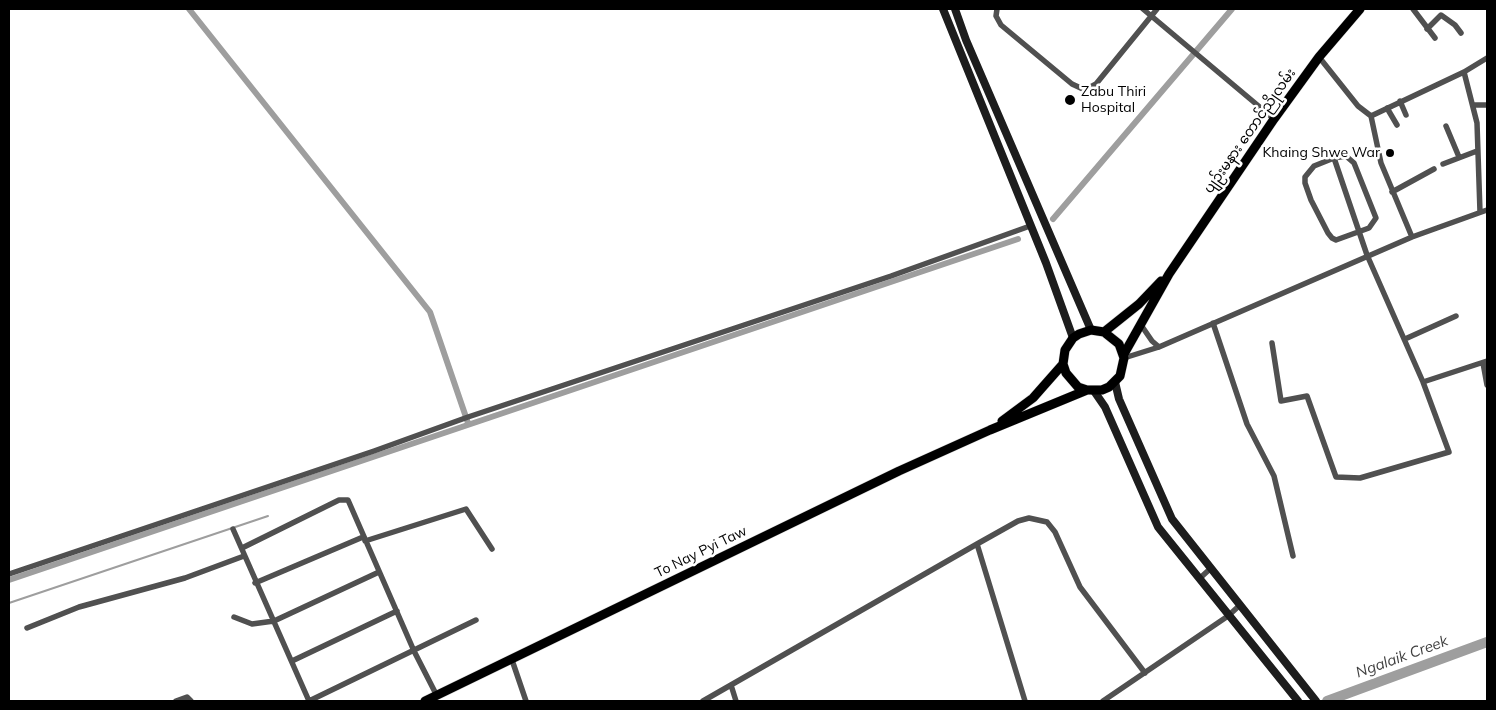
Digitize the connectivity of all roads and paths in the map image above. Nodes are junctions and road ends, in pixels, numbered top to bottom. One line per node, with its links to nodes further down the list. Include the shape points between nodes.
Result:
1 (943, 9): 32 (main road)
2 (955, 9): 40 (main road)
3 (997, 9): 8 (street, via 996,16 1001,25 1072,84 1085,90 1096,84)
4 (1143, 9): 8 (street)
5 (1157, 9): 8 (street)
6 (1360, 9): 12 (main road, ပျဉ်းမနား တောင်ညိုလမ်း)
7 (1413, 9): 9 (street)
8 (1151, 16): 21 (street)
9 (1427, 28): 10 (street, via 1441,15); 11 (street)
10 (1461, 33)
11 (1434, 38)
12 (1319, 57): 20 (street, via 1358,106); 21 (main road, ပျဉ်းမနား တောင်ညိုလမ်း)
13 (1487, 58): 14 (street)
14 (1464, 72): 15 (street); 16 (street)
15 (1400, 101): 18 (street); 19 (street)
16 (1474, 105): 17 (street); 24 (street)
17 (1487, 105)
18 (1387, 108): 20 (street); 22 (street)
19 (1406, 115)
20 (1372, 116): 29 (street, via 1381,163)
21 (1274, 119): 36 (main road, ပျဉ်းမနား တောင်ညိုလမ်း)
22 (1397, 125)
23 (1446, 126): 25 (street)
24 (1477, 151): 25 (street); 31 (street)
25 (1459, 157): 27 (street)
26 (1334, 158): 33 (street); 33 (street, via 1343,156 1354,163 1375,214 1373,225); 33 (street, via 1310,170 1305,177 1306,189 1332,238 1336,240)
27 (1443, 164)
28 (1434, 169): 29 (street)
29 (1392, 192): 34 (street)
30 (1487, 210): 31 (street)
31 (1480, 212): 34 (street)
32 (1030, 226): 42 (main road); 63 (street, via 821,300)
33 (1358, 231): 35 (street)
34 (1412, 237): 35 (street)
35 (1367, 255): 38 (street); 43 (street)
36 (1168, 274): 39 (main road); 41 (main road, via 1139,304)
37 (1456, 316): 43 (street)
38 (1213, 322): 45 (street); 60 (street, via 1247,424 1274,476)
39 (1141, 325): 45 (street); 46 (main road)
40 (1091, 330): 41 (main road); 42 (main road)
41 (1104, 332): 46 (main road, via 1119,344)
42 (1073, 338): 48 (main road, via 1065,350)
43 (1405, 339): 50 (street)
44 (1272, 343): 50 (street, via 1282,401 1307,396 1336,477 1360,478 1449,452)
45 (1159, 347): 46 (street)
46 (1124, 356): 49 (main road, via 1123,370)
47 (1485, 362): 50 (street); 51 (street)
48 (1063, 364): 52 (main road, via 1071,381); 53 (main road, via 1033,398)
49 (1116, 382): 52 (main road); 61 (main road, via 1119,399 1172,519)
50 (1423, 382)
51 (1487, 385)
52 (1091, 391): 53 (main road); 64 (main road, via 1105,407 1158,527)
53 (990, 430): 74 (main road, To Nay Pyi Taw, via 898,471)
54 (233, 529): 57 (street)
55 (364, 539): 57 (street, via 350,502 344,499); 58 (street, via 466,509); 62 (street); 65 (street)
56 (976, 544): 76 (street, via 1018,521 1034,518 1048,522 1080,588); 77 (street); 87 (street)
57 (242, 548): 59 (street)
58 (492, 549)
59 (244, 556): 65 (street); 72 (street, via 185,578 79,607)
60 (1293, 556)
61 (1212, 568): 64 (street); 66 (main road)
62 (379, 572): 67 (street); 71 (street)
63 (9, 574)
64 (1199, 579): 68 (main road)
65 (255, 583): 71 (street)
66 (1240, 604): 68 (street); 79 (main road)
67 (396, 611): 73 (street); 75 (street)
68 (1228, 616): 76 (street); 89 (main road)
69 (234, 617): 71 (street, via 252,624)
70 (476, 620): 73 (street)
71 (274, 621): 75 (street)
72 (27, 628)
73 (414, 651): 78 (street); 82 (street)
74 (512, 660): 78 (main road, To Nay Pyi Taw); 84 (street)
75 (292, 661): 82 (street)
76 (1145, 673): 88 (street)
77 (731, 685): 85 (street); 86 (street)
78 (437, 696): 83 (main road, To Nay Pyi Taw)
79 (1313, 698)
80 (176, 701): 81 (street, via 186,697)
81 (190, 701)
82 (309, 701)
83 (425, 701)
84 (526, 701)
85 (703, 701)
86 (736, 701)
87 (1025, 701)
88 (1103, 701)
89 (1298, 701)

